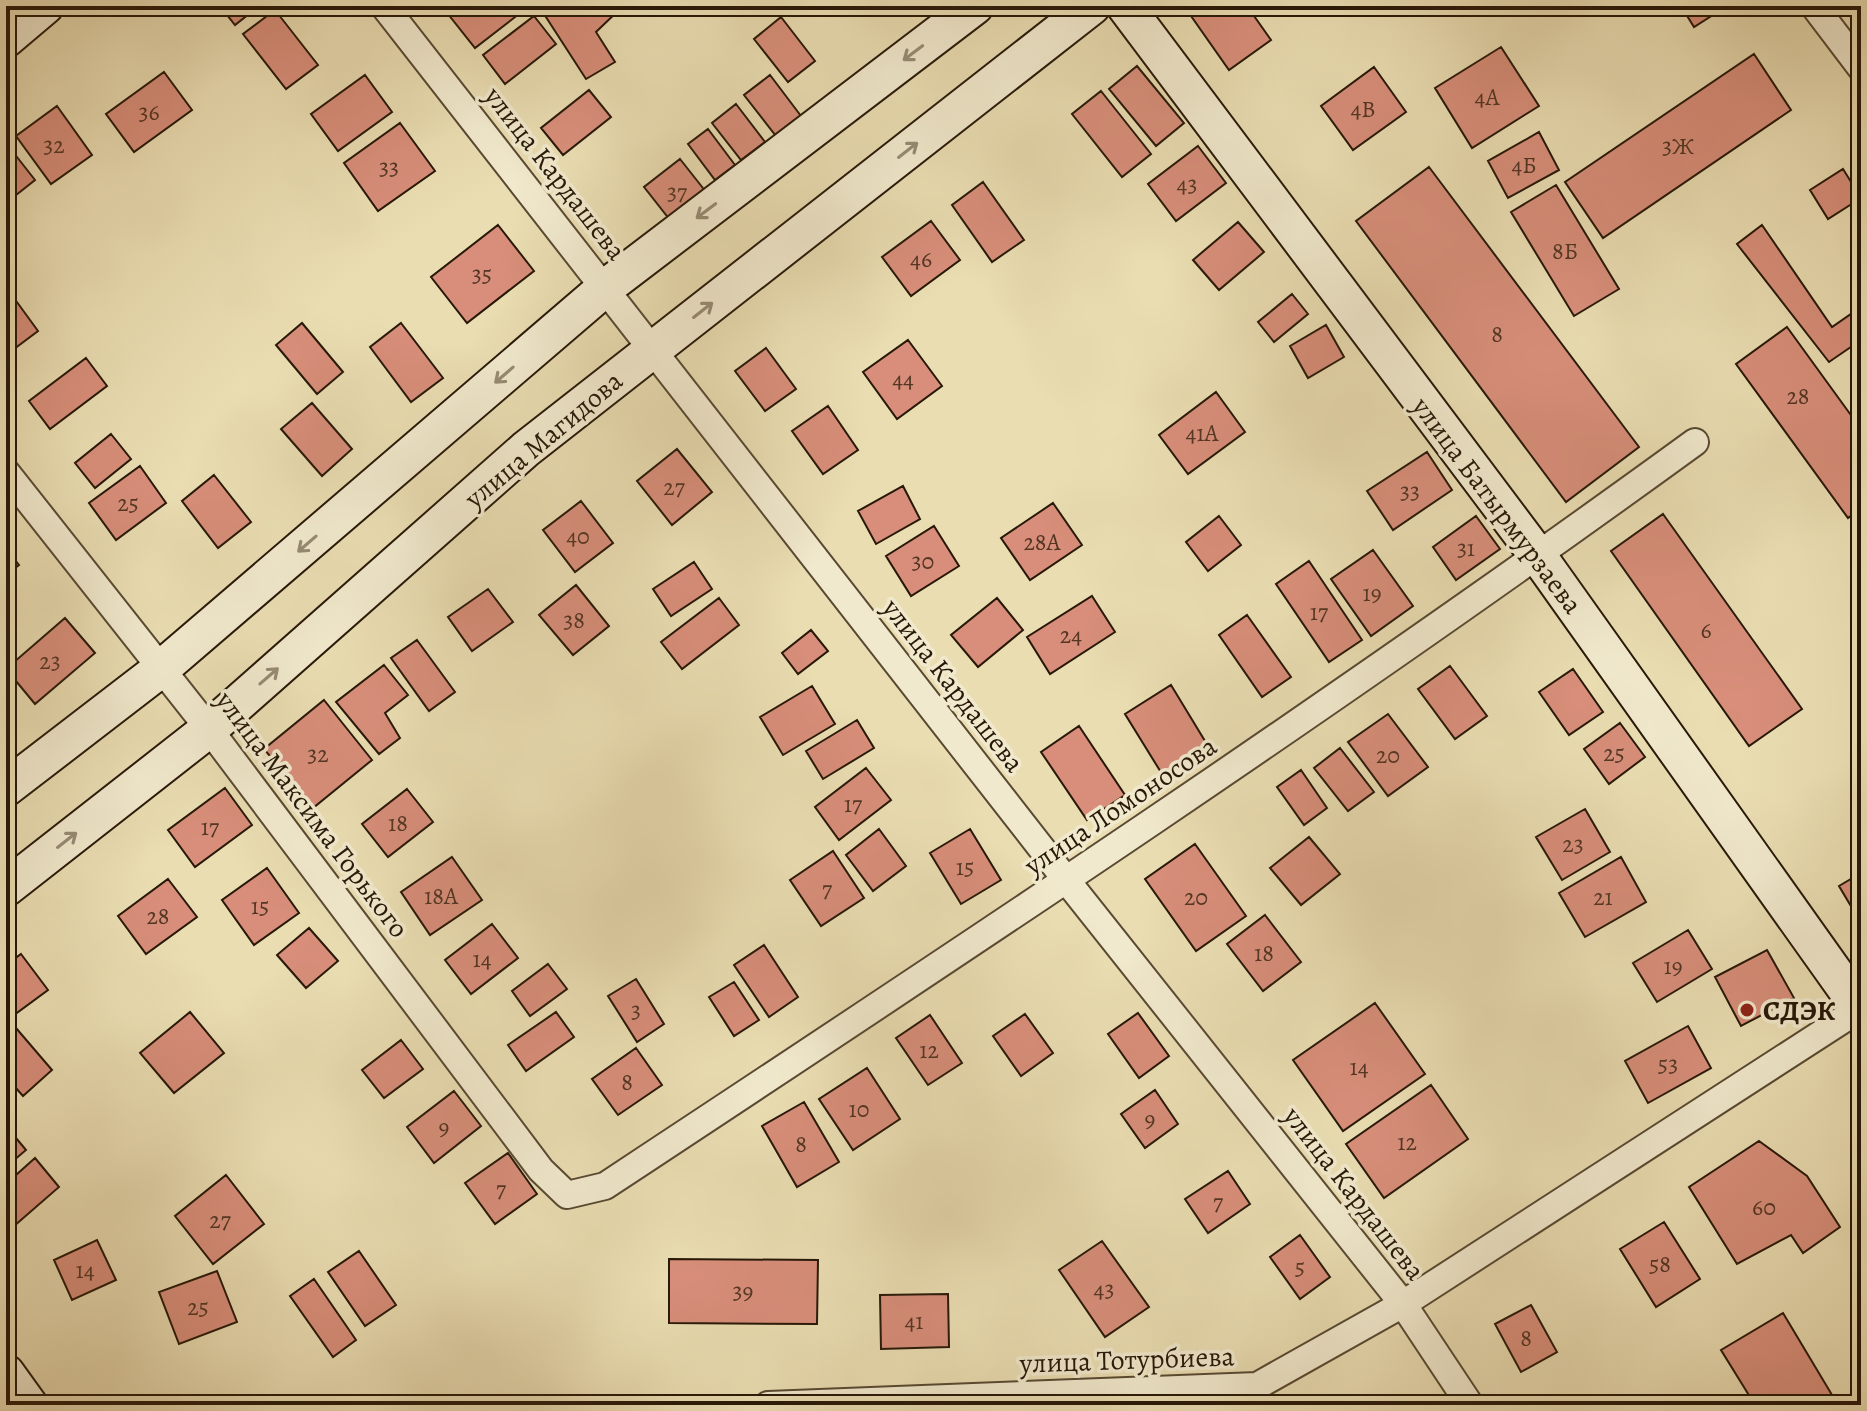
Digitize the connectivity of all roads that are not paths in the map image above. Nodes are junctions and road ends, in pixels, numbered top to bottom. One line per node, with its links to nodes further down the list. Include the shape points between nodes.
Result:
1 (45, 6): 7 (main road)
2 (384, 6): 9 (street, улица Кардашева)
3 (975, 6): 9 (main road, one-way to 9)
4 (1092, 6): 10 (main road, улица Магидова, one-way to 4)
5 (1125, 6): 13 (main road, улица Батырмурзаева)
6 (1814, 6): 8 (street)
7 (6, 39)
8 (1861, 68)
9 (605, 288): 10 (street, улица Кардашева); 14 (main road, one-way to 14)
10 (652, 350): 15 (main road, улица Магидова, one-way to 10, via 526,449); 17 (street, улица Кардашева)
11 (1695, 442): 13 (street, улица Ломоносова)
12 (6, 472): 14 (street, улица Максима Горького)
13 (1538, 556): 17 (street, улица Ломоносова); 19 (main road, улица Батырмурзаева)
14 (162, 668): 15 (street, улица Максима Горького); 16 (main road)
15 (209, 729): 18 (main road, улица Магидова, one-way to 15); 20 (street, улица Максима Горького, via 541,1170)
16 (6, 788)
17 (1067, 881): 20 (street, улица Ломоносова, via 605,1186); 21 (street, улица Кардашева)
18 (6, 888)
19 (1861, 1009): 21 (street, улица Тотурбиева)
20 (567, 1195)
21 (1403, 1304): 24 (street, улица Тотурбиева, via 1257,1386); 25 (street, улица Кардашева)
22 (6, 1373): 23 (main road)
23 (29, 1405)
24 (768, 1405)
25 (1470, 1405)

